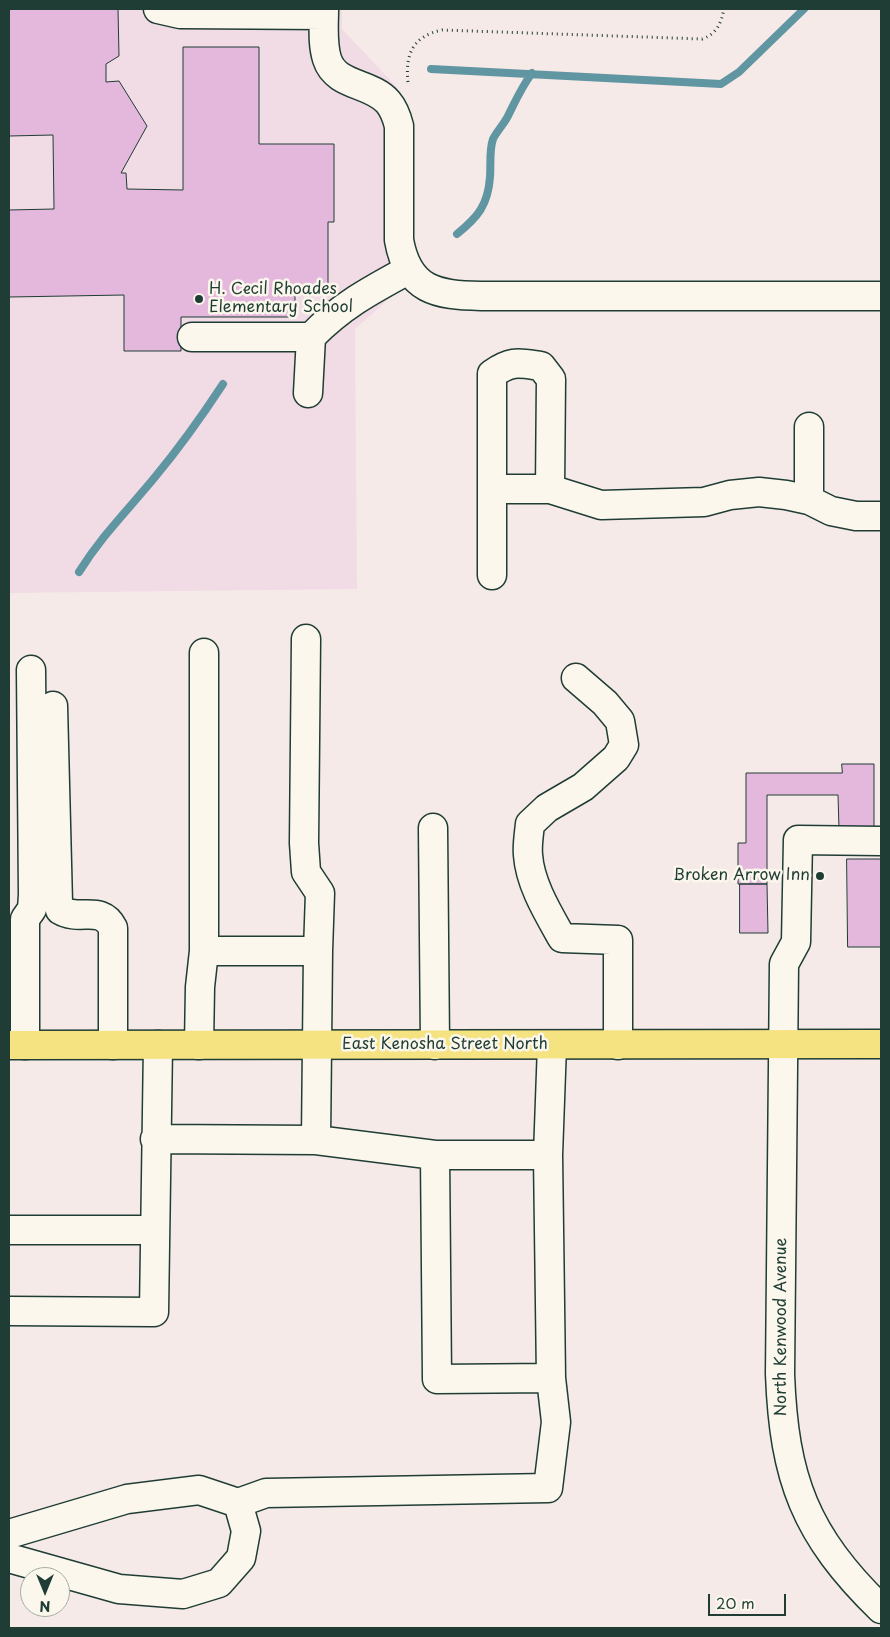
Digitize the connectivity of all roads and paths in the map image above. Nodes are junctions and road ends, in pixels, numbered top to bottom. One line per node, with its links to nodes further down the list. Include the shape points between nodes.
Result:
1 (158, 9): 3 (street, via 180,14)
2 (724, 9): 4 (path, via 716,30 710,37 702,39 442,30 429,33 416,42 407,60)
3 (324, 12): 5 (street, via 324,43 332,70 342,78 375,92 388,101 396,114 399,126 399,240)
4 (408, 89)
5 (408, 270): 6 (street, via 421,284 448,296); 8 (street, via 360,296 332,316)
6 (881, 296)
7 (192, 337): 8 (street)
8 (311, 337): 9 (street)
9 (308, 393)
10 (809, 427): 13 (street)
11 (492, 488): 12 (street); 12 (street, via 492,374 515,362 541,366 551,379); 15 (street)
12 (550, 489): 13 (street, via 601,505 704,502 759,492)
13 (809, 500): 14 (street, via 831,511)
14 (881, 516)
15 (492, 575)
16 (306, 639): 25 (street, via 304,844 306,872 320,893)
17 (204, 653): 24 (street)
18 (31, 670): 23 (street, via 33,895 32,909)
19 (576, 678): 34 (street, via 620,721 624,745 616,758 583,787 547,808 530,824 528,855 532,875 562,938 618,940)
20 (53, 706): 28 (street, via 58,903 60,910 68,915 101,915 113,928)
21 (434, 828): 32 (street)
22 (881, 841): 35 (street, North Kenwood Avenue, via 798,840 796,942 784,964)
23 (17, 919): 27 (street)
24 (204, 951): 25 (street); 30 (street)
25 (318, 951): 31 (street)
26 (881, 1044): 35 (main road, East Kenosha Street North)
27 (17, 1045): 28 (main road, East Kenosha Street North)
28 (113, 1045): 29 (main road, East Kenosha Street North)
29 (158, 1045): 30 (main road, East Kenosha Street North); 36 (street)
30 (199, 1045): 31 (main road, East Kenosha Street North)
31 (317, 1045): 32 (main road, East Kenosha Street North); 37 (street)
32 (435, 1045): 33 (main road, East Kenosha Street North)
33 (552, 1045): 34 (main road, East Kenosha Street North); 39 (street)
34 (618, 1045): 35 (main road, East Kenosha Street North)
35 (784, 1045): 47 (street, North Kenwood Avenue, via 780,1374 783,1425 792,1475 807,1515 836,1559)
36 (155, 1140): 37 (street); 41 (street)
37 (316, 1140): 38 (street)
38 (435, 1155): 39 (street); 43 (street, via 437,1379)
39 (548, 1155): 43 (street)
40 (9, 1230): 41 (street)
41 (154, 1230): 42 (street, via 154,1312)
42 (9, 1311)
43 (551, 1378): 44 (street, via 556,1422 548,1488 266,1493)
44 (238, 1503): 45 (street, via 199,1490 136,1498); 46 (street, via 246,1531 241,1558 219,1583 184,1594 119,1589)
45 (9, 1534)
46 (9, 1558)
47 (881, 1609)

